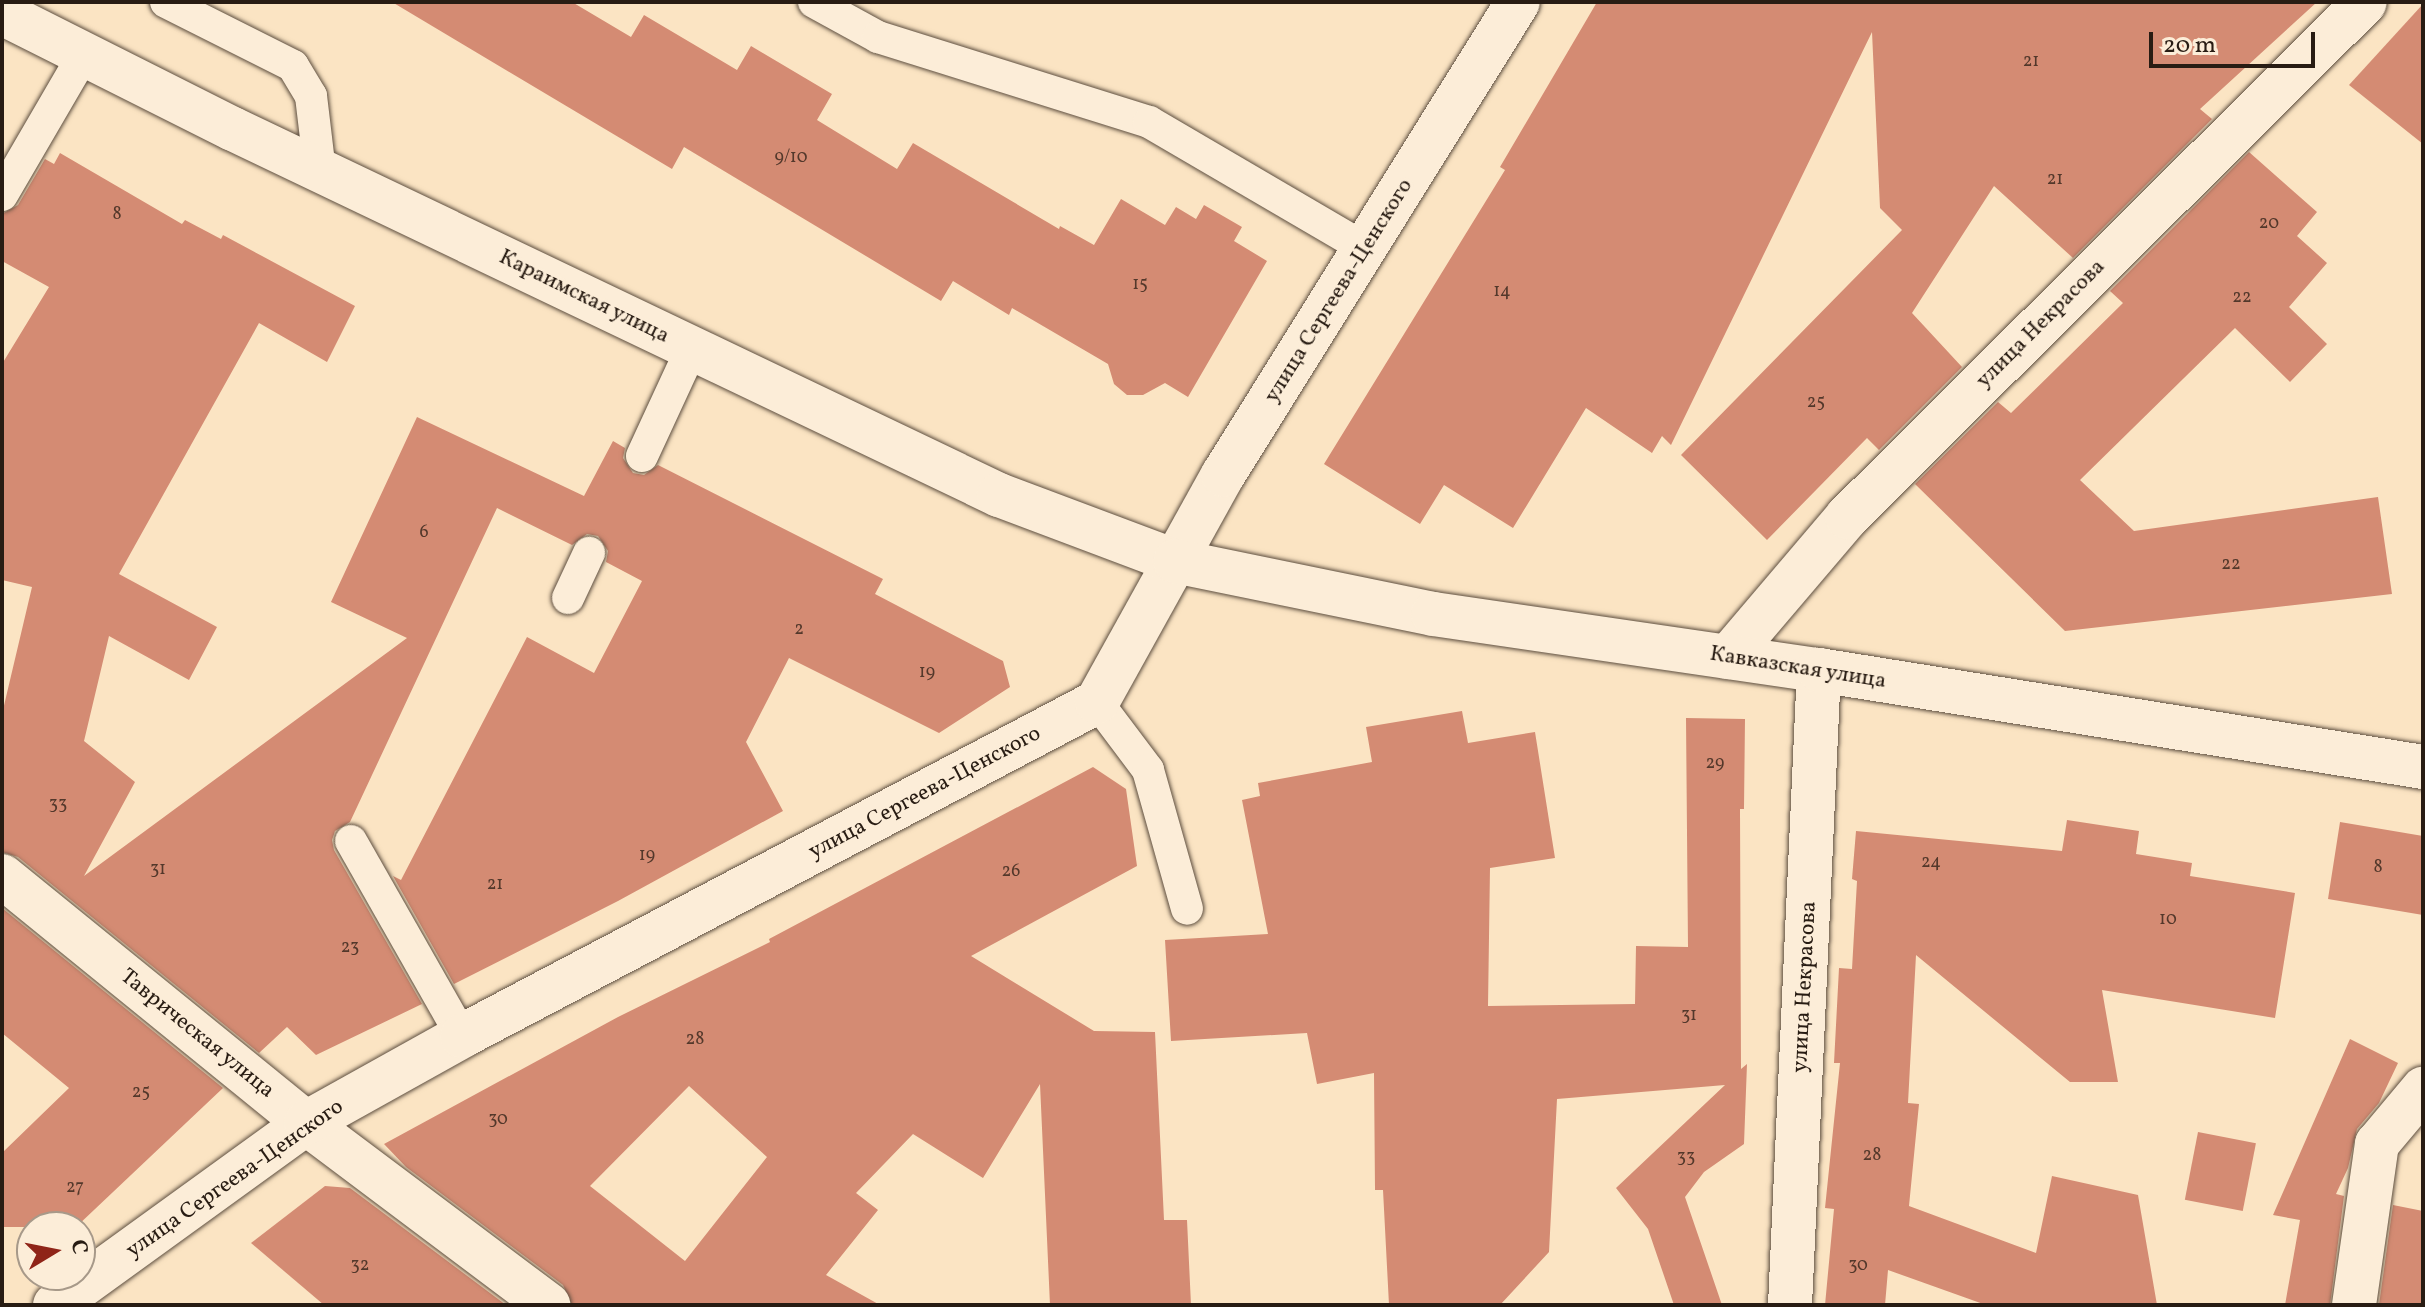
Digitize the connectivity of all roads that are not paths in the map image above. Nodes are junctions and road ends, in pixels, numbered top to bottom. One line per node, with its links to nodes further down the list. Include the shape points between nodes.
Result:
1 (166, 2): 7 (lane, via 293,66 311,96)
2 (814, 2): 9 (lane, via 878,37 1149,122)
3 (1518, 2): 9 (street, улица Сергеева-Ценского)
4 (2365, 2): 15 (street, улица Некрасова, via 1847,517)
5 (2, 13): 6 (street, Караимская улица)
6 (84, 54): 7 (street, Караимская улица); 8 (lane)
7 (320, 171): 10 (street, Караимская улица)
8 (2, 195)
9 (1366, 249): 13 (street, улица Сергеева-Ценского)
10 (692, 348): 11 (lane); 13 (street, Караимская улица, via 999,495)
11 (642, 456)
12 (589, 553): 14 (lane)
13 (1175, 561): 15 (street, Кавказская улица, via 1433,614); 17 (street, улица Сергеева-Ценского)
14 (568, 598)
15 (1728, 657): 16 (street, Кавказская улица)
16 (1819, 670): 18 (street, Кавказская улица); 27 (street, улица Некрасова)
17 (1097, 702): 21 (lane, via 1148,770); 22 (street, улица Сергеева-Ценского)
18 (2423, 767)
19 (351, 841): 22 (lane)
20 (2, 876): 24 (street, Таврическая улица)
21 (1187, 909)
22 (462, 1036): 24 (street, улица Сергеева-Ценского)
23 (2423, 1089): 28 (street, via 2377,1144)
24 (306, 1123): 25 (street, улица Сергеева-Ценского); 26 (street, Таврическая улица)
25 (55, 1305)
26 (548, 1305)
27 (1790, 1305)
28 (2354, 1305)

